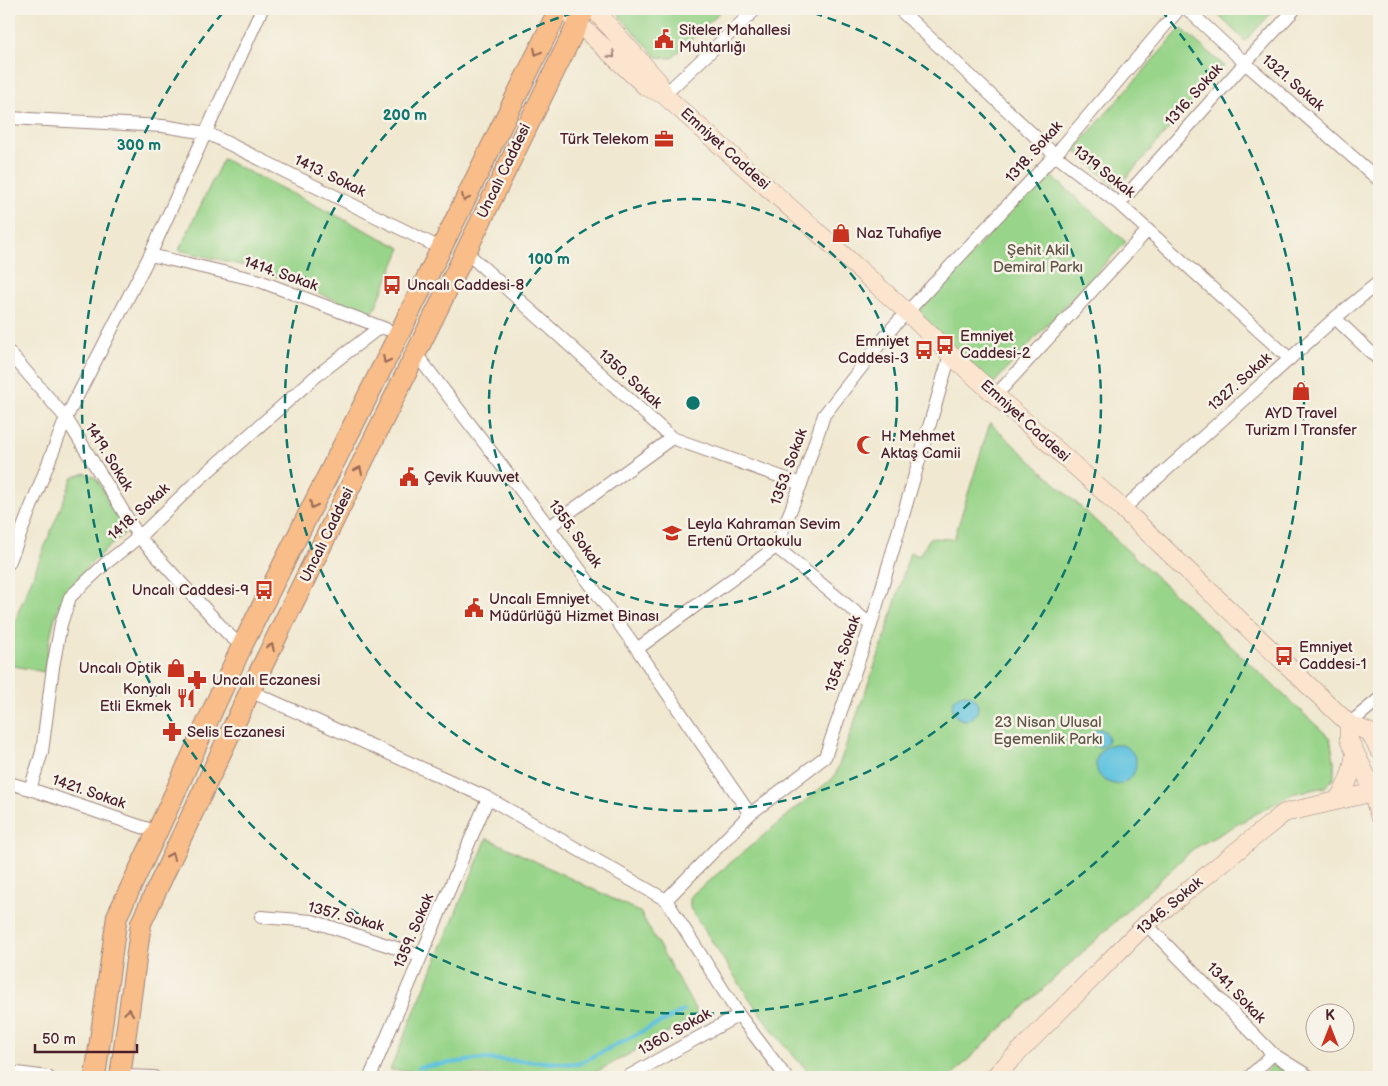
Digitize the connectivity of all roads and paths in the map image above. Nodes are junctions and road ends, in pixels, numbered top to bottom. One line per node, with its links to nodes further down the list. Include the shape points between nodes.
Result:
1 (262, 9): 13 (street)
2 (559, 9): 18 (main road, Uncalı Caddesi, one-way to 18)
3 (594, 9): 11 (street, Emniyet Caddesi, via 658,81)
4 (756, 9): 11 (street)
5 (899, 9): 14 (street, 1319 Sokak)
6 (1179, 9): 14 (street, 1318. Sokak)
7 (1187, 9): 10 (street, 1321. Sokak)
8 (1295, 9): 10 (street, 1316. Sokak)
9 (575, 13): 11 (street, Emniyet Caddesi, one-way to 11, via 644,86); 19 (main road, Uncalı Caddesi)
10 (1245, 63): 15 (street, 1321. Sokak); 16 (street, 1316. Sokak)
11 (664, 95): 22 (street, Emniyet Caddesi)
12 (9, 118): 13 (street, 1413. Sokak, via 163,126)
13 (207, 133): 18 (street, 1413. Sokak); 20 (street)
14 (1056, 155): 16 (street, 1319 Sokak); 22 (street, 1318. Sokak)
15 (1379, 180)
16 (1119, 204): 17 (street, 1319 Sokak)
17 (1148, 230): 28 (street, 1319 Sokak); 30 (street)
18 (440, 248): 24 (main road, Uncalı Caddesi)
19 (465, 251): 26 (main road, Uncalı Caddesi); 32 (street, 1350. Sokak)
20 (150, 255): 24 (street, 1414. Sokak, via 257,280); 31 (street)
21 (1379, 282): 23 (street, 1327. Sokak)
22 (906, 312): 27 (street, Emniyet Caddesi); 33 (street, 1353. Sokak, via 824,415)
23 (1335, 318): 28 (street, 1327. Sokak); 29 (street)
24 (389, 330): 36 (street, 1418. Sokak, via 315,377); 40 (main road, Uncalı Caddesi, one-way to 40)
25 (9, 352): 31 (street, 1419. Sokak)
26 (416, 354): 35 (street, 1355. Sokak); 42 (main road, Uncalı Caddesi, one-way to 26)
27 (950, 355): 30 (street, Emniyet Caddesi); 39 (street, 1354. Sokak)
28 (1290, 359): 34 (street, 1327. Sokak)
29 (1379, 360)
30 (996, 395): 34 (street, Emniyet Caddesi)
31 (66, 418): 36 (street, 1419. Sokak); 38 (street)
32 (672, 438): 33 (street, 1350. Sokak); 35 (street)
33 (801, 484): 37 (street, 1353. Sokak)
34 (1123, 509): 44 (street, Emniyet Caddesi)
35 (550, 527): 41 (street, 1355. Sokak)
36 (139, 537): 40 (street, 1419. Sokak); 48 (street, 1418. Sokak, via 70,598 53,667 42,752)
37 (776, 548): 39 (street); 41 (street)
38 (9, 564)
39 (871, 625): 52 (street, 1354. Sokak, via 825,757)
40 (242, 646): 54 (main road, Uncalı Caddesi)
41 (637, 649): 52 (street, 1355. Sokak)
42 (250, 691): 50 (street); 64 (main road, Uncalı Caddesi, one-way to 42, via 141,923)
43 (1379, 699): 44 (street)
44 (1348, 724): 45 (street, Emniyet Caddesi, via 1369,732); 46 (street, via 1348,740)
45 (1379, 750)
46 (1355, 753): 49 (street); 51 (street, via 1348,783)
47 (9, 783): 48 (street, 1421. Sokak)
48 (30, 789): 54 (street, 1421. Sokak)
49 (1376, 792): 51 (street, 1346. Sokak); 53 (street)
50 (488, 798): 55 (street); 58 (street, 1359. Sokak)
51 (1336, 801): 57 (street, 1346. Sokak, via 1284,813)
52 (750, 814): 55 (street, 1354. Sokak)
53 (1379, 815)
54 (157, 832): 63 (main road, Uncalı Caddesi, via 117,916)
55 (666, 900): 59 (street)
56 (261, 917): 58 (street, 1357. Sokak, via 312,921)
57 (1146, 924): 60 (street, 1341. Sokak); 69 (street, 1346. Sokak)
58 (421, 956): 66 (street, 1359. Sokak)
59 (739, 1015): 67 (street, 1360. Sokak); 68 (street)
60 (1273, 1054): 70 (street); 71 (street, 1341. Sokak)
61 (9, 1072): 62 (street)
62 (48, 1077)
63 (95, 1077)
64 (120, 1077): 65 (street)
65 (154, 1077)
66 (370, 1077)
67 (627, 1077)
68 (786, 1077)
69 (994, 1077)
70 (1249, 1077)
71 (1310, 1077)

